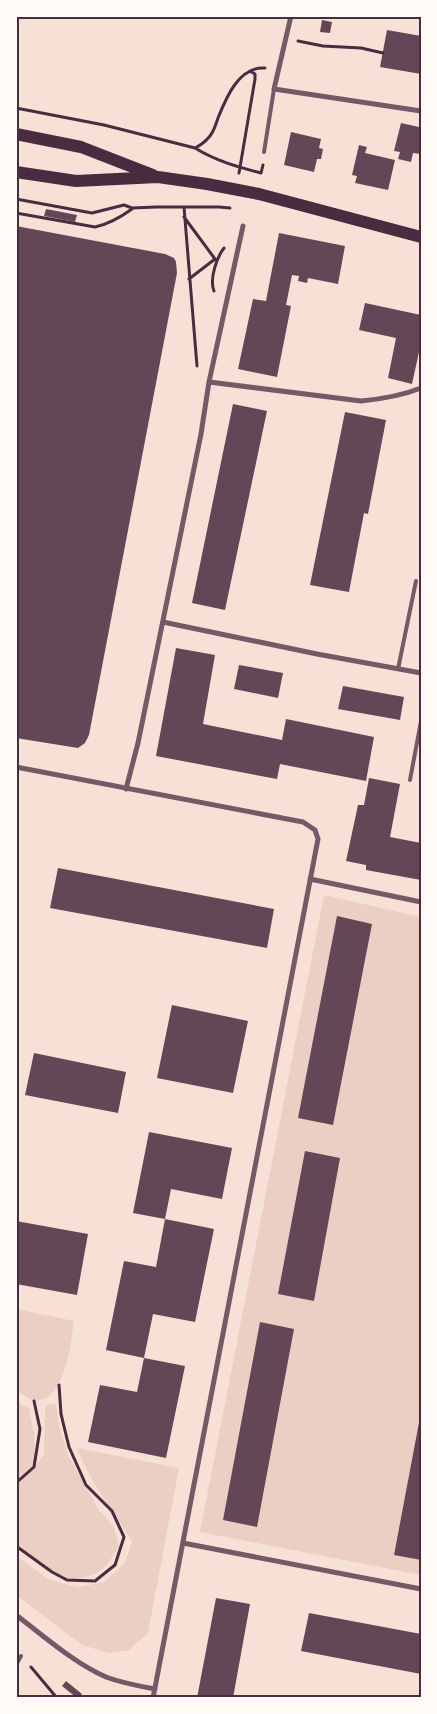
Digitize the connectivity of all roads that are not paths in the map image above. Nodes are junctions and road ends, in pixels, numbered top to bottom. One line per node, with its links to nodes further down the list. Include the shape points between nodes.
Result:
1 (291, 16): 2 (street)
2 (274, 89): 3 (street); 5 (lane)
3 (421, 111)
4 (16, 134): 7 (main road, via 81,147)
5 (264, 152)
6 (16, 172): 7 (main road, via 76,181)
7 (158, 177): 9 (main road, via 259,194)
8 (243, 226): 10 (street)
9 (421, 237)
10 (209, 382): 11 (street, via 361,401 406,394); 13 (street)
11 (421, 388)
12 (416, 581): 14 (lane)
13 (163, 622): 14 (street); 19 (street)
14 (398, 669): 15 (street)
15 (421, 673)
16 (421, 721): 18 (lane)
17 (16, 767): 19 (street)
18 (410, 780)
19 (126, 788): 20 (street, via 303,822 315,830 318,839)
20 (310, 878): 21 (street); 22 (street)
21 (421, 902)
22 (183, 1543): 23 (street); 27 (street)
23 (421, 1589)
24 (16, 1615): 27 (street, via 87,1667 128,1684)
25 (21, 1656): 26 (lane)
26 (16, 1665)
27 (155, 1689): 28 (street)
28 (153, 1698)

